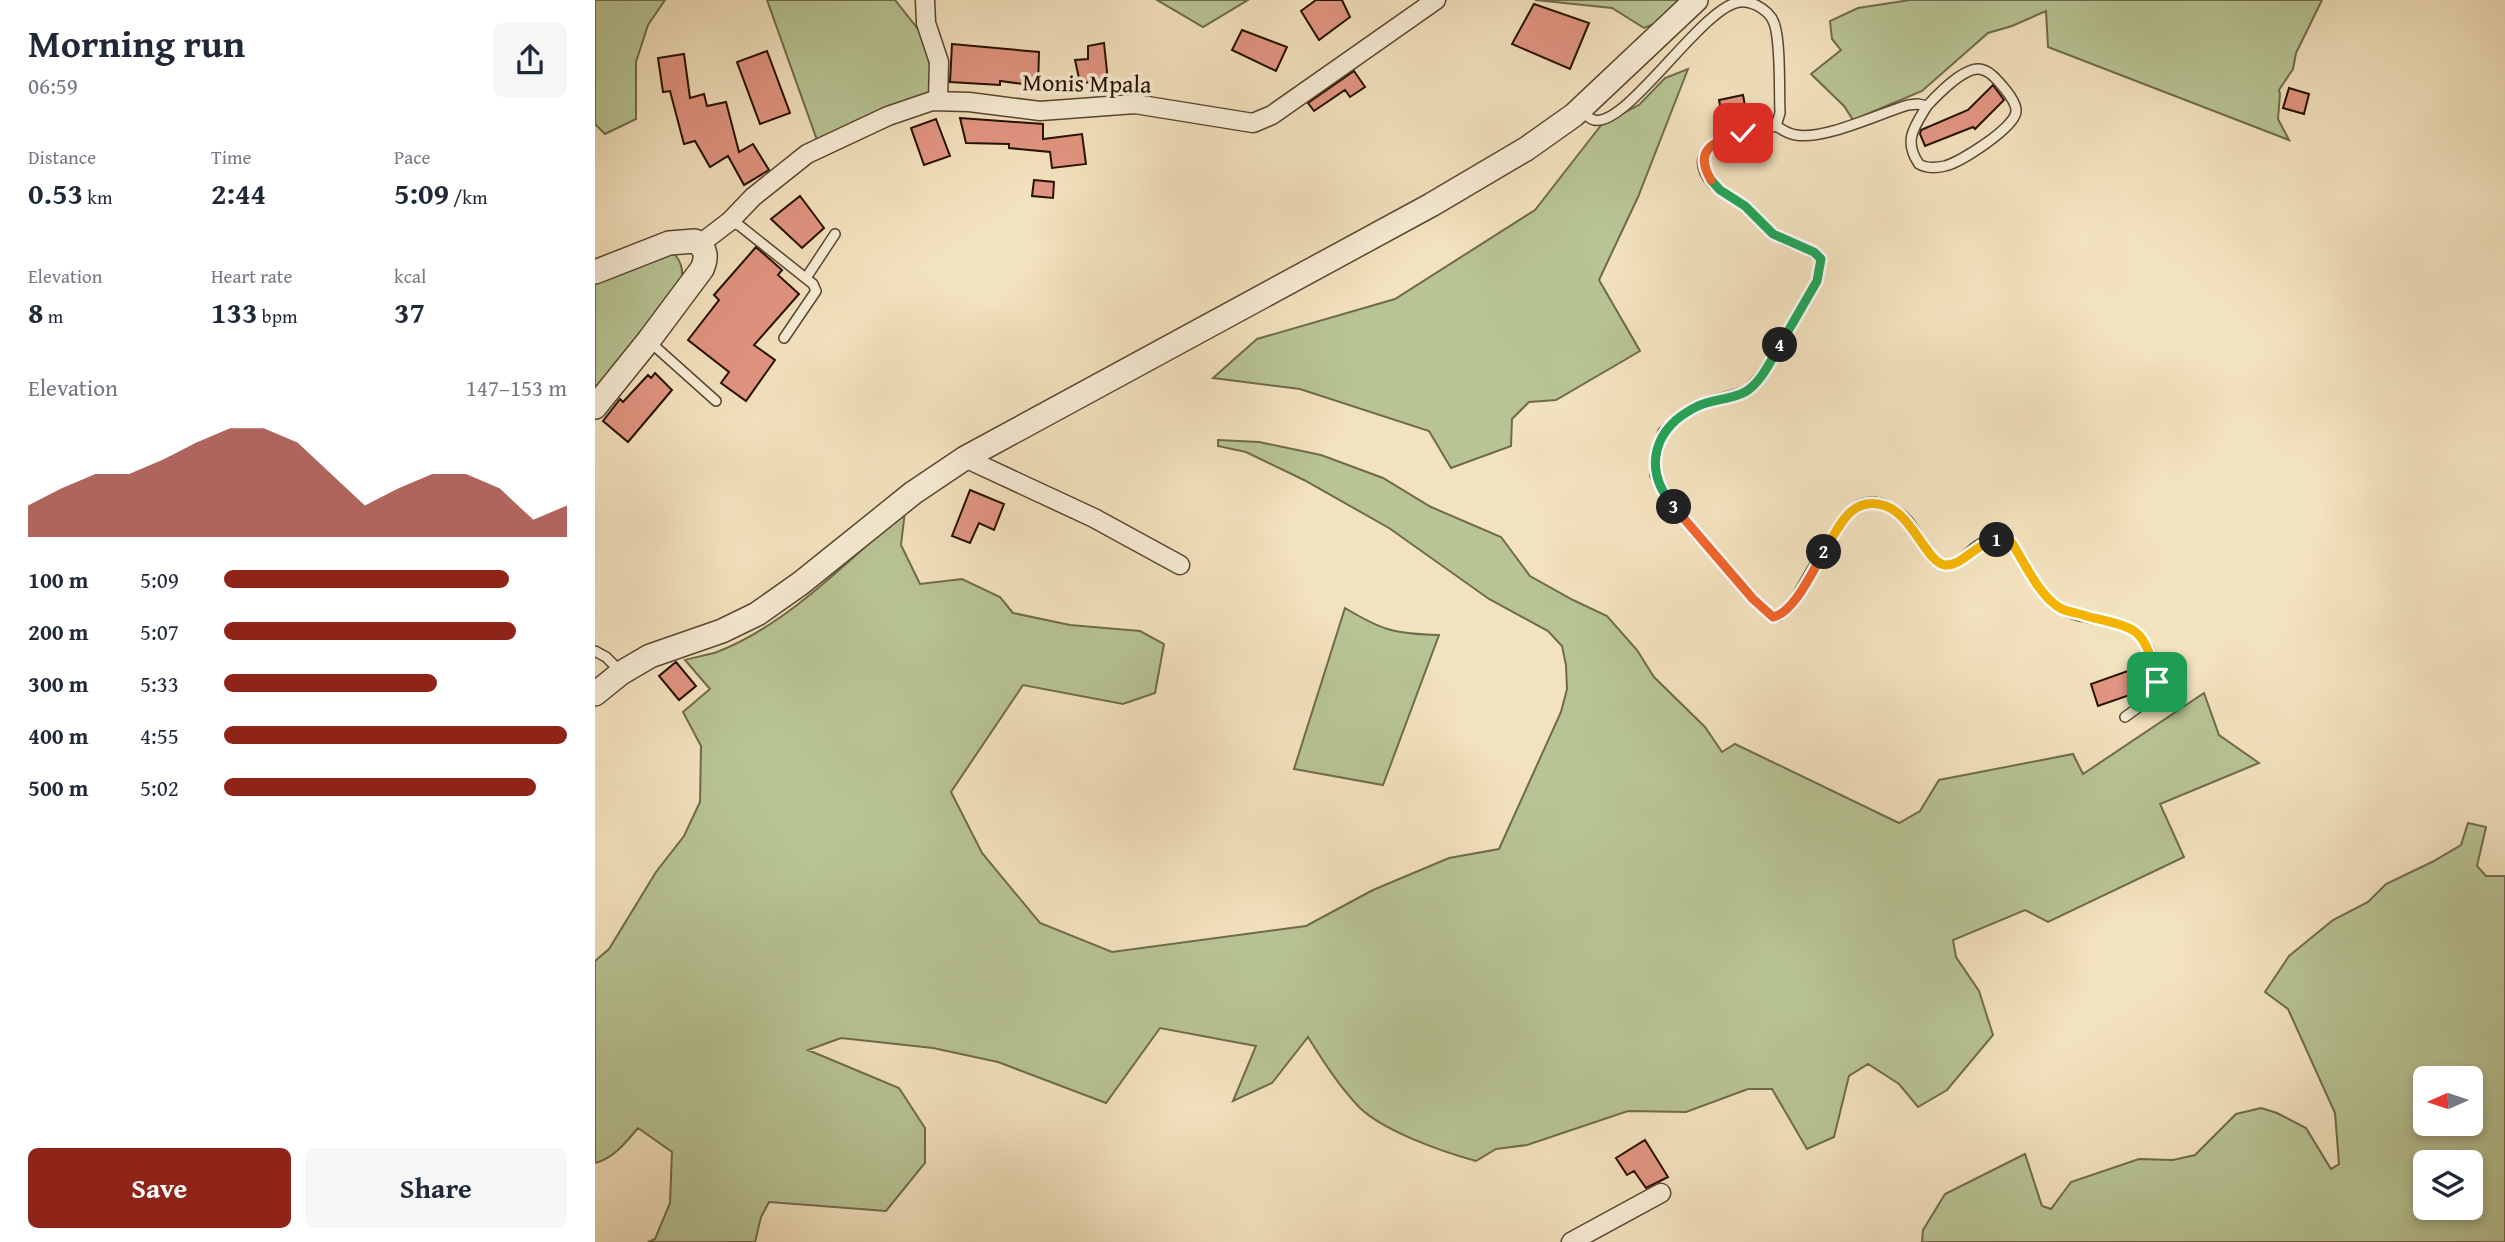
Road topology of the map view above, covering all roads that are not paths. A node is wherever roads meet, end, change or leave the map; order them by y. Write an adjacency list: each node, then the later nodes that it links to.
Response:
1 (925, 0): 4 (street)
2 (1436, 0): 4 (street, Monis Mpala)
3 (1696, 0): 6 (street)
4 (938, 100): 8 (street, Monis Mpala)
5 (1927, 106): 5 (lane); 7 (lane)
6 (1581, 109): 7 (lane); 17 (street)
7 (1776, 126): 22 (lane)
8 (730, 221): 10 (street, Monis Mpala); 12 (lane)
9 (835, 234): 12 (lane)
10 (700, 244): 11 (street); 14 (street)
11 (595, 272)
12 (806, 278): 13 (lane)
13 (783, 338)
14 (649, 340): 15 (lane); 16 (street)
15 (716, 401)
16 (595, 407)
17 (965, 458): 18 (street); 20 (street)
18 (1180, 565)
19 (595, 651): 20 (lane)
20 (621, 673): 21 (street)
21 (595, 694)
22 (2125, 717)
23 (1661, 1192): 24 (street)
24 (1571, 1242)

